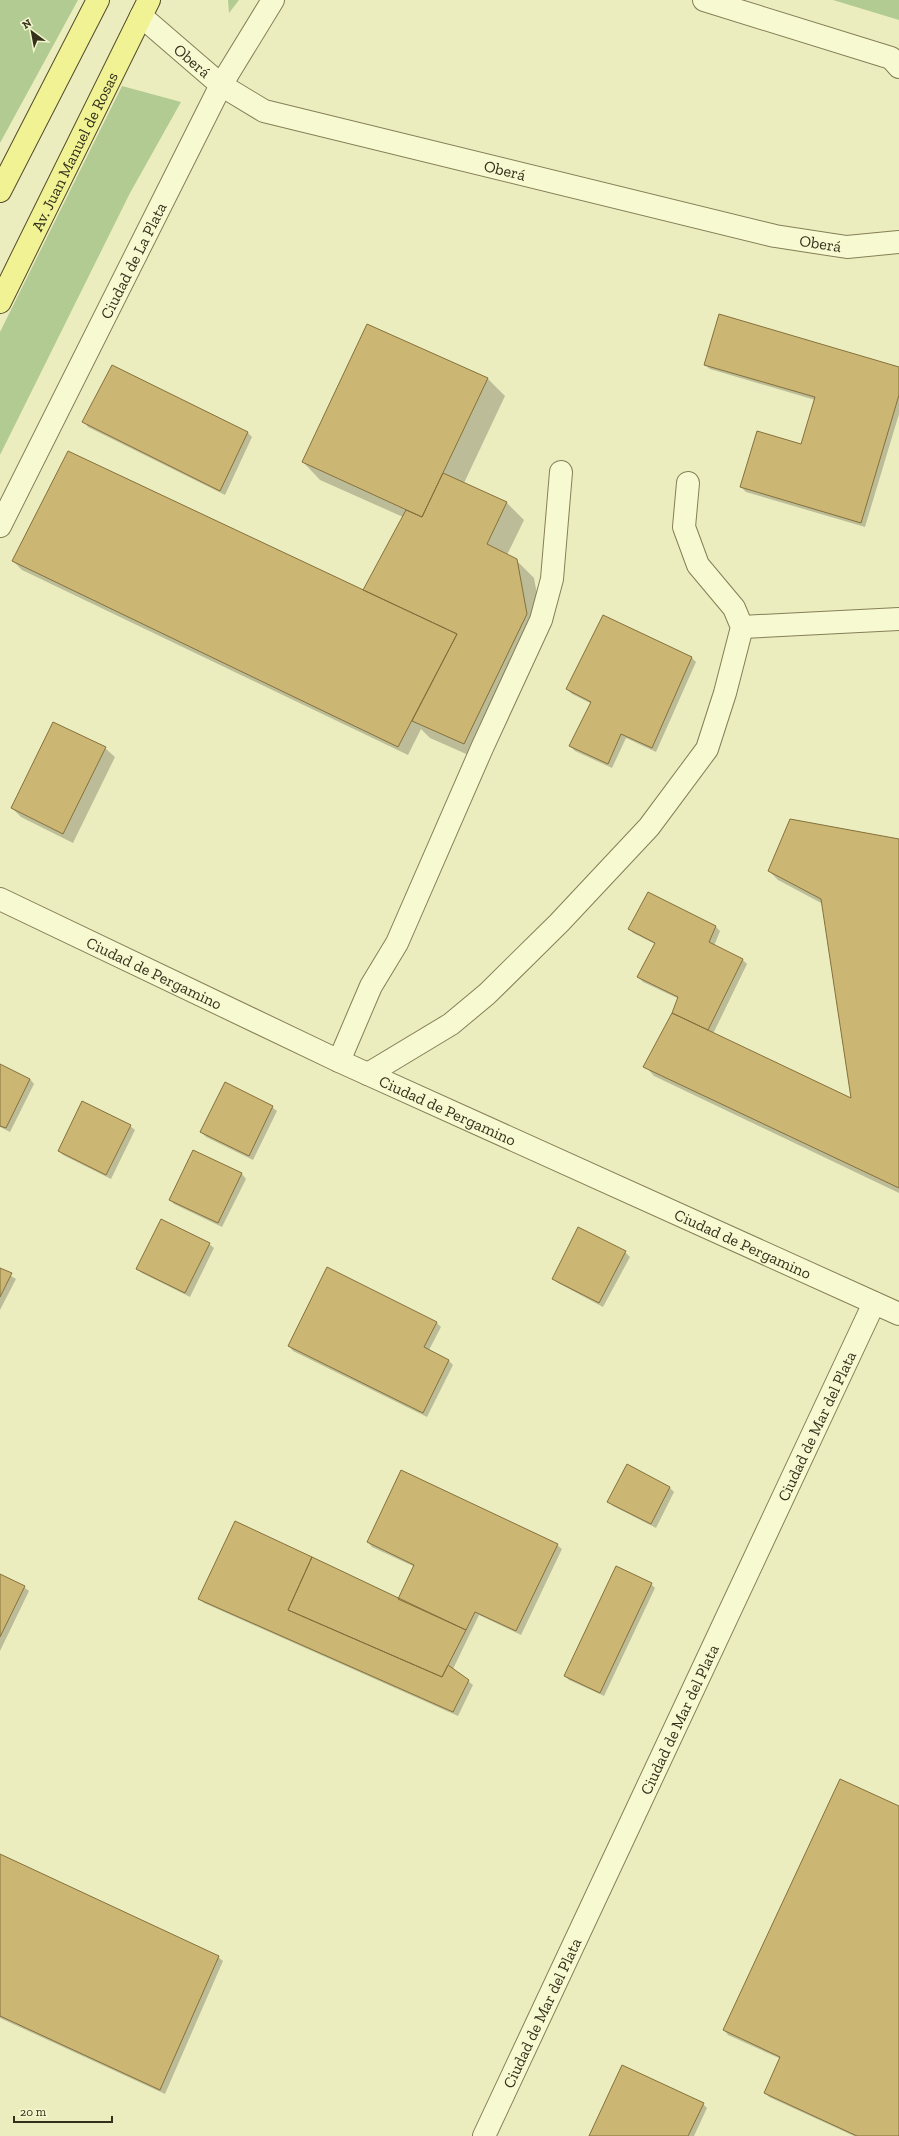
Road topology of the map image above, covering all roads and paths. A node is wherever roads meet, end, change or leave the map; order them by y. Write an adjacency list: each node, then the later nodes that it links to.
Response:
1 (98, 0): 7 (main road)
2 (273, 0): 6 (street, Ciudad de La Plata)
3 (704, 0): 5 (street)
4 (145, 8): 6 (street, Oberá); 9 (main road, Av. Juan Manuel de Rosas)
5 (899, 67)
6 (221, 85): 8 (street, Oberá); 12 (street, Ciudad de La Plata)
7 (0, 191)
8 (899, 242)
9 (0, 302)
10 (561, 472): 16 (street)
11 (688, 483): 14 (street)
12 (0, 526)
13 (899, 619): 14 (street)
14 (742, 627): 17 (street)
15 (0, 899): 16 (street, Ciudad de Pergamino)
16 (339, 1061): 17 (street, Ciudad de Pergamino)
17 (368, 1074): 18 (street, Ciudad de Pergamino)
18 (874, 1303): 19 (street, Ciudad de Pergamino); 20 (street, Ciudad de Mar del Plata)
19 (899, 1314)
20 (484, 2136)

